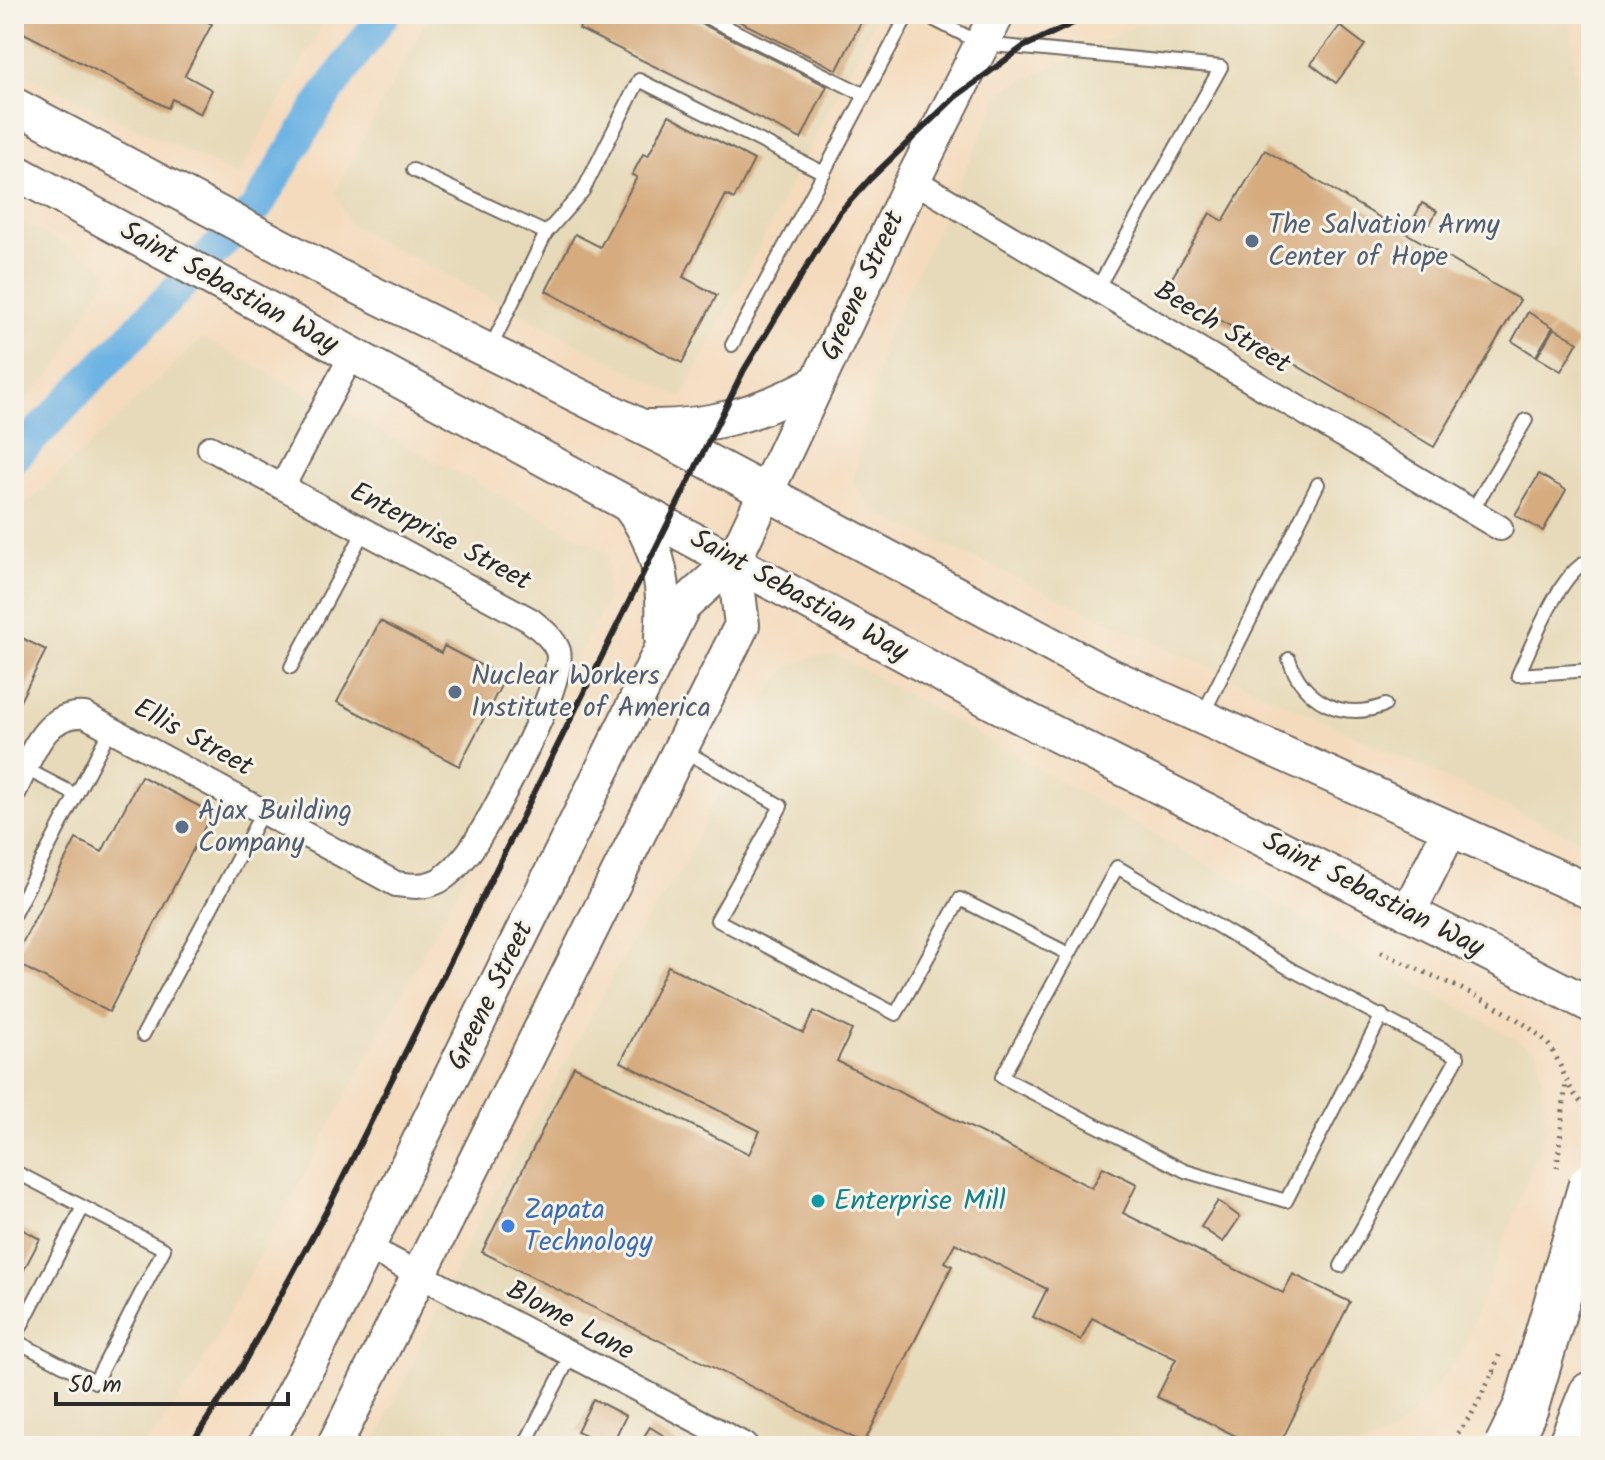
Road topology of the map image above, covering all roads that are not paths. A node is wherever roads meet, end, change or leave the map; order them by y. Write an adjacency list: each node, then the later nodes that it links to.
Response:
1 (700, 14): 6 (lane)
2 (888, 14): 4 (lane)
3 (923, 14): 5 (lane)
4 (906, 18): 6 (lane)
5 (989, 29): 11 (main road, Greene Street); 13 (lane)
6 (865, 95): 10 (lane)
7 (14, 105): 15 (main road)
8 (413, 170): 12 (lane)
9 (14, 171): 16 (main road, Saint Sebastian Way)
10 (824, 173): 12 (lane); 14 (lane)
11 (913, 180): 13 (street, Beech Street); 17 (main road, Greene Street)
12 (546, 233): 15 (lane)
13 (1097, 289): 25 (street, Beech Street)
14 (732, 345)
15 (489, 351): 19 (main road)
16 (352, 355): 22 (street); 24 (main road, Saint Sebastian Way)
17 (817, 382): 19 (main road); 23 (main road, Greene Street)
18 (1526, 420): 25 (lane)
19 (641, 427): 23 (main road)
20 (210, 448): 22 (street, Enterprise Street)
21 (1318, 484): 36 (lane)
22 (282, 487): 27 (street, Enterprise Street)
23 (765, 493): 28 (main road, Greene Street); 36 (main road)
24 (627, 503): 28 (main road, Saint Sebastian Way); 32 (main road)
25 (1472, 511): 26 (street, Beech Street)
26 (1500, 528)
27 (364, 531): 30 (street, Enterprise Street); 33 (lane)
28 (734, 560): 32 (main road, Greene Street); 38 (main road, Greene Street); 44 (main road, Saint Sebastian Way)
29 (1591, 561): 34 (lane)
30 (559, 653): 41 (street, Ellis Street)
31 (1289, 659): 35 (lane)
32 (655, 663): 53 (main road, Greene Street)
33 (291, 667)
34 (1591, 670)
35 (1385, 705)
36 (1201, 716): 42 (main road)
37 (111, 728): 39 (street, Ellis Street); 40 (lane); 41 (street, Ellis Street)
38 (678, 748): 46 (lane); 55 (main road, Greene Street)
39 (18, 783): 40 (lane)
40 (76, 795): 45 (lane)
41 (263, 811): 49 (lane)
42 (1450, 829): 43 (main road); 44 (main road)
43 (1591, 892)
44 (1408, 913): 47 (main road, Saint Sebastian Way)
45 (14, 914)
46 (1067, 953): 48 (lane); 48 (lane)
47 (1578, 999)
48 (1382, 1015): 54 (lane)
49 (143, 1035)
50 (14, 1171): 52 (lane)
51 (1591, 1185): 62 (highway, bridge)
52 (83, 1207): 52 (lane)
53 (367, 1247): 55 (street, Blome Lane); 58 (main road, Greene Street)
54 (1341, 1266)
55 (420, 1275): 56 (street, Blome Lane); 59 (main road, Greene Street)
56 (570, 1357): 60 (lane); 61 (street, Blome Lane)
57 (1591, 1394): 63 (highway)
58 (265, 1446)
59 (334, 1446)
60 (524, 1446)
61 (746, 1446)
62 (1507, 1446)
63 (1570, 1446)

